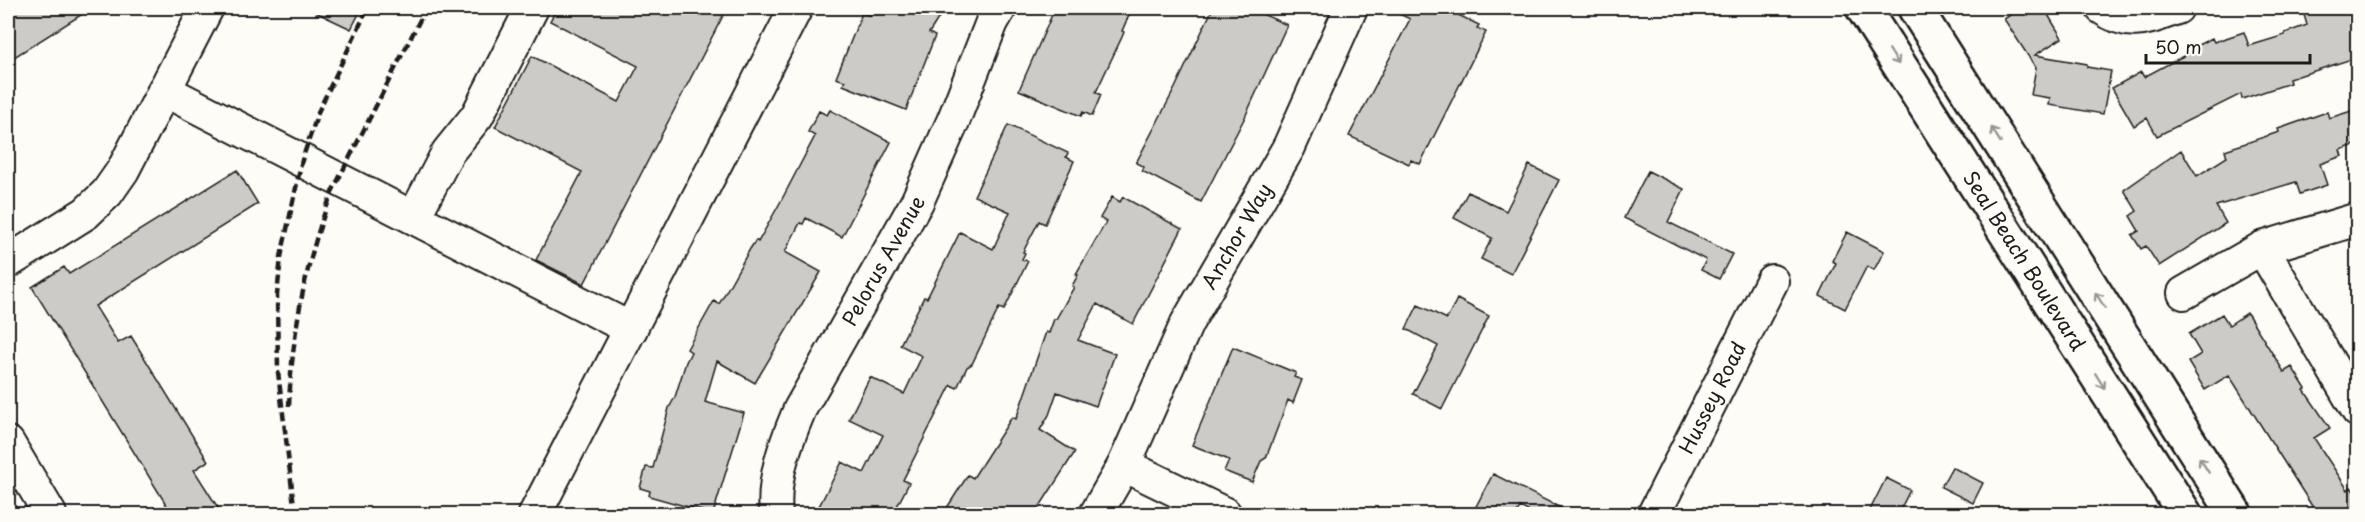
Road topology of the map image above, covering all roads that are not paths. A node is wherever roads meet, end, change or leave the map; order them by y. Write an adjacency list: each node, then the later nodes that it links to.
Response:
1 (207, 8): 10 (street)
2 (532, 8): 11 (street)
3 (1000, 8): 23 (street, Pelorus Avenue)
4 (1351, 8): 20 (street, Anchor Way)
5 (1863, 8): 27 (main road, Seal Beach Boulevard, one-way to 27)
6 (1915, 8): 28 (main road, one-way to 6)
7 (2102, 8): 8 (street)
8 (2177, 8)
9 (789, 10): 17 (street)
10 (164, 90): 11 (street); 14 (street)
11 (414, 217): 17 (street)
12 (2358, 219): 13 (street)
13 (2262, 248): 16 (street); 18 (street)
14 (8, 262)
15 (1772, 281): 26 (street, Hussey Road)
16 (2184, 293)
17 (631, 329): 22 (street)
18 (2358, 411)
19 (8, 443): 21 (street)
20 (1124, 465): 24 (street); 25 (street)
21 (50, 514)
22 (535, 514)
23 (776, 514)
24 (1096, 514)
25 (1225, 514)
26 (1655, 514)
27 (2185, 514)
28 (2235, 514)

